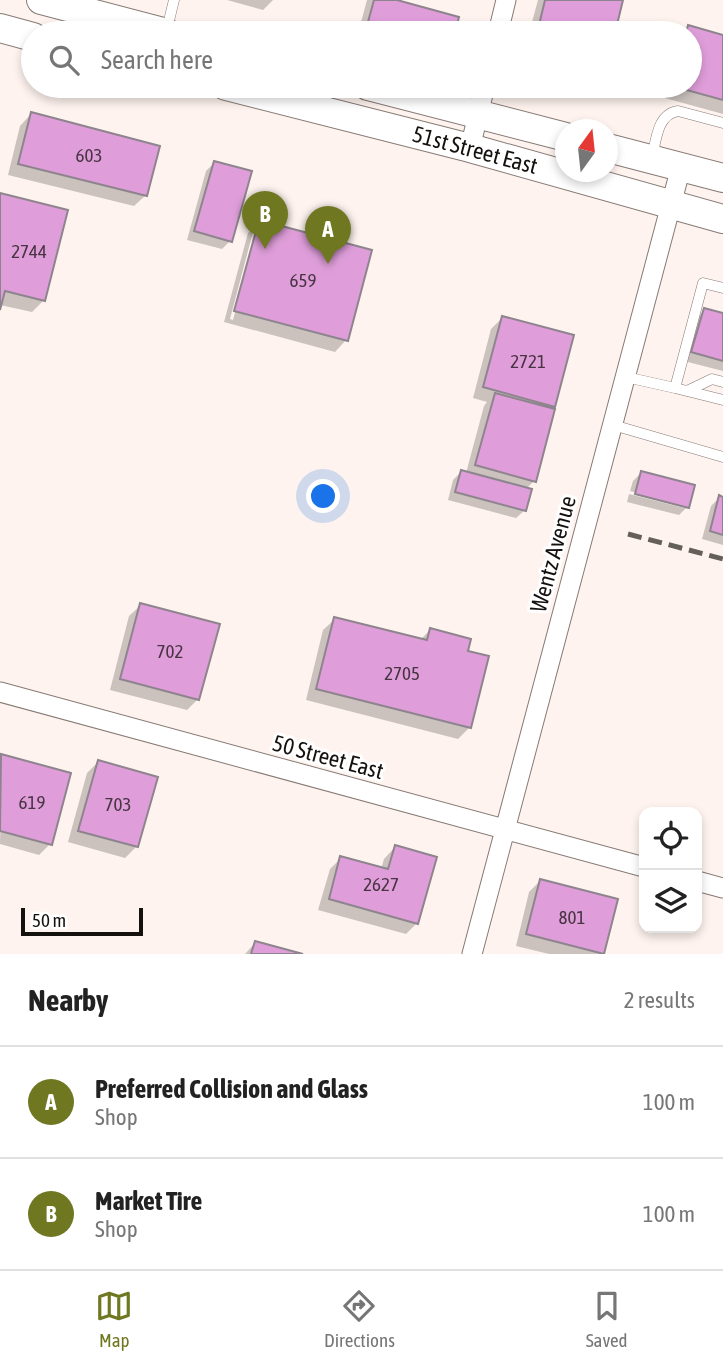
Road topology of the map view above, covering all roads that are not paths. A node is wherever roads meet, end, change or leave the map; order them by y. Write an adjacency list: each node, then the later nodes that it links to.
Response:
1 (174, 0): 5 (lane)
2 (506, 0): 6 (street)
3 (56, 2): 4 (main road)
4 (123, 21)
5 (169, 21)
6 (501, 21)
7 (0, 28): 8 (main road)
8 (21, 34)
9 (273, 98): 15 (main road, 51st Street East)
10 (414, 98): 12 (main road, 51st Street East)
11 (482, 98): 12 (street)
12 (478, 115): 14 (main road, 51st Street East); 15 (street)
13 (723, 123): 17 (lane)
14 (555, 134)
15 (470, 148): 20 (main road, 51st Street East)
16 (618, 151): 17 (main road)
17 (652, 159): 18 (main road)
18 (681, 167): 19 (main road); 20 (street, Wentz Avenue)
19 (723, 178)
20 (672, 205): 21 (main road, 51st Street East); 23 (street, Wentz Avenue)
21 (723, 219)
22 (723, 288): 25 (lane)
23 (626, 377): 25 (lane); 28 (street, Wentz Avenue)
24 (723, 382): 26 (lane)
25 (675, 388): 26 (lane)
26 (687, 391): 27 (lane)
27 (723, 401)
28 (613, 425): 29 (lane); 31 (street, Wentz Avenue)
29 (723, 457)
30 (0, 692): 31 (street, 50 Street East)
31 (505, 830): 32 (street, 50 Street East); 35 (street, Wentz Avenue)
32 (639, 866)
33 (702, 882): 34 (street)
34 (723, 888)
35 (472, 954)

